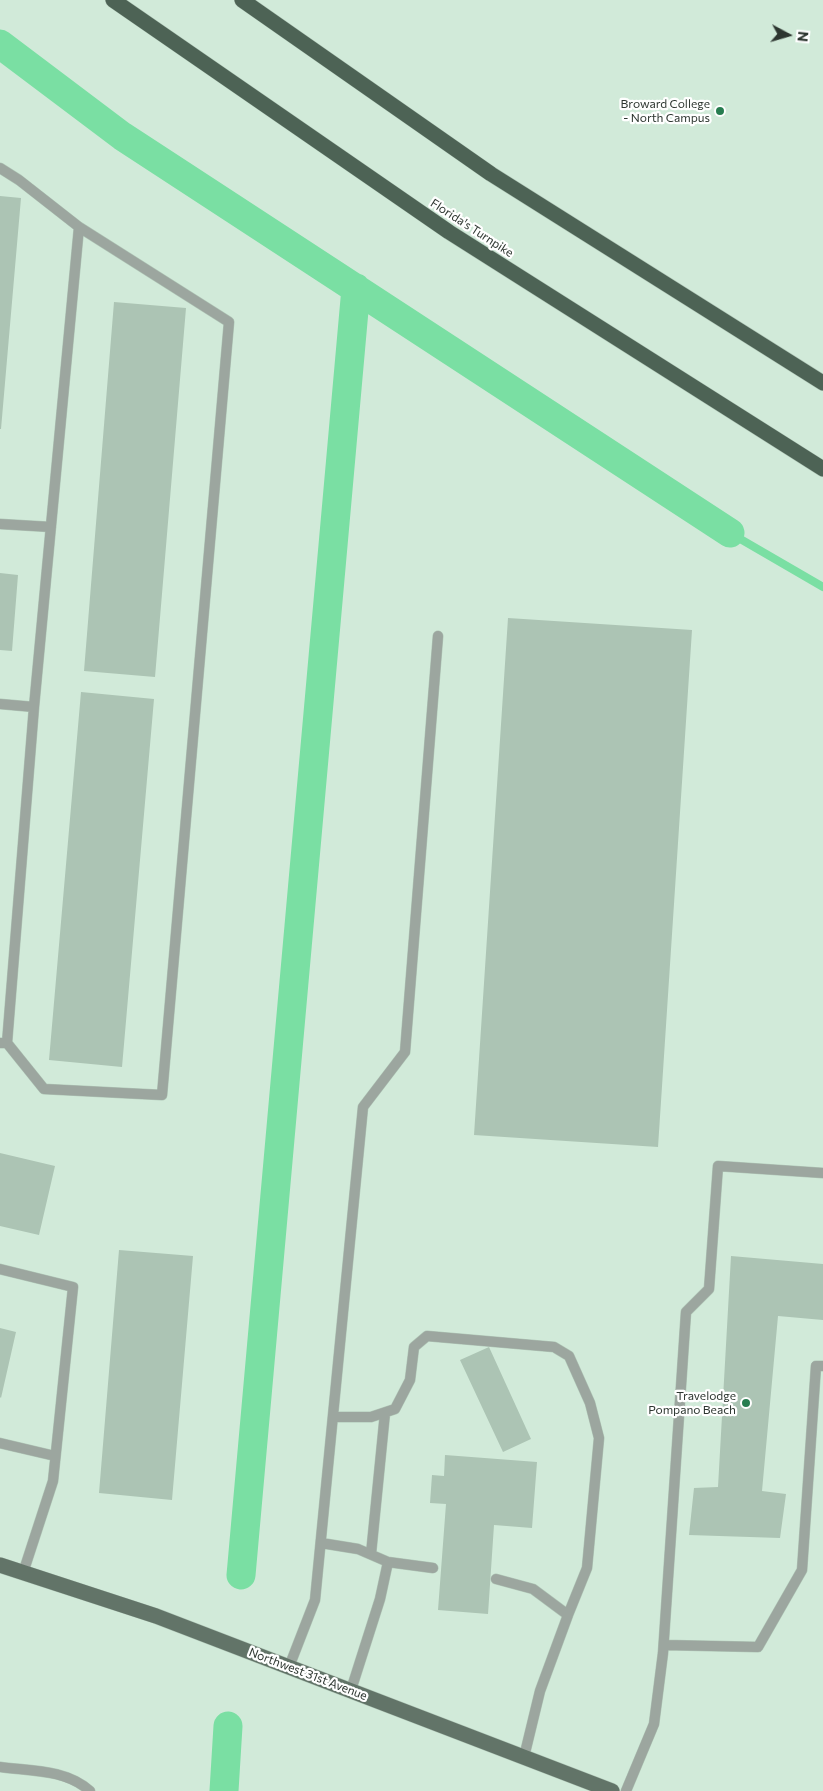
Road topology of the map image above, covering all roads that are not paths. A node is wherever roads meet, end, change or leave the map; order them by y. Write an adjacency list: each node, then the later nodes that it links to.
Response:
1 (113, 0): 6 (highway, Florida's Turnpike)
2 (242, 0): 5 (highway)
3 (0, 168): 4 (lane)
4 (79, 227): 8 (lane); 12 (lane)
5 (823, 383)
6 (823, 469)
7 (0, 524): 8 (lane)
8 (51, 528): 11 (lane)
9 (438, 636): 17 (lane)
10 (0, 704): 11 (lane)
11 (34, 707): 12 (lane)
12 (4, 1043)
13 (823, 1173): 28 (lane)
14 (0, 1270): 19 (lane)
15 (823, 1366): 28 (lane)
16 (385, 1413): 17 (lane); 21 (lane); 27 (lane)
17 (333, 1417): 20 (lane)
18 (0, 1443): 19 (lane)
19 (55, 1456): 25 (lane)
20 (321, 1544): 21 (lane); 29 (lane)
21 (371, 1554): 22 (lane)
22 (388, 1562): 24 (lane); 30 (lane)
23 (0, 1565): 25 (main road, Northwest 31st Avenue)
24 (434, 1568)
25 (23, 1573): 29 (main road, Northwest 31st Avenue)
26 (496, 1579): 27 (lane)
27 (568, 1615): 31 (lane)
28 (664, 1645): 35 (lane)
29 (289, 1667): 30 (main road, Northwest 31st Avenue)
30 (351, 1690): 31 (main road, Northwest 31st Avenue)
31 (524, 1757): 34 (main road, Northwest 31st Avenue)
32 (0, 1767): 33 (lane)
33 (90, 1791)
34 (612, 1791)
35 (626, 1791)

